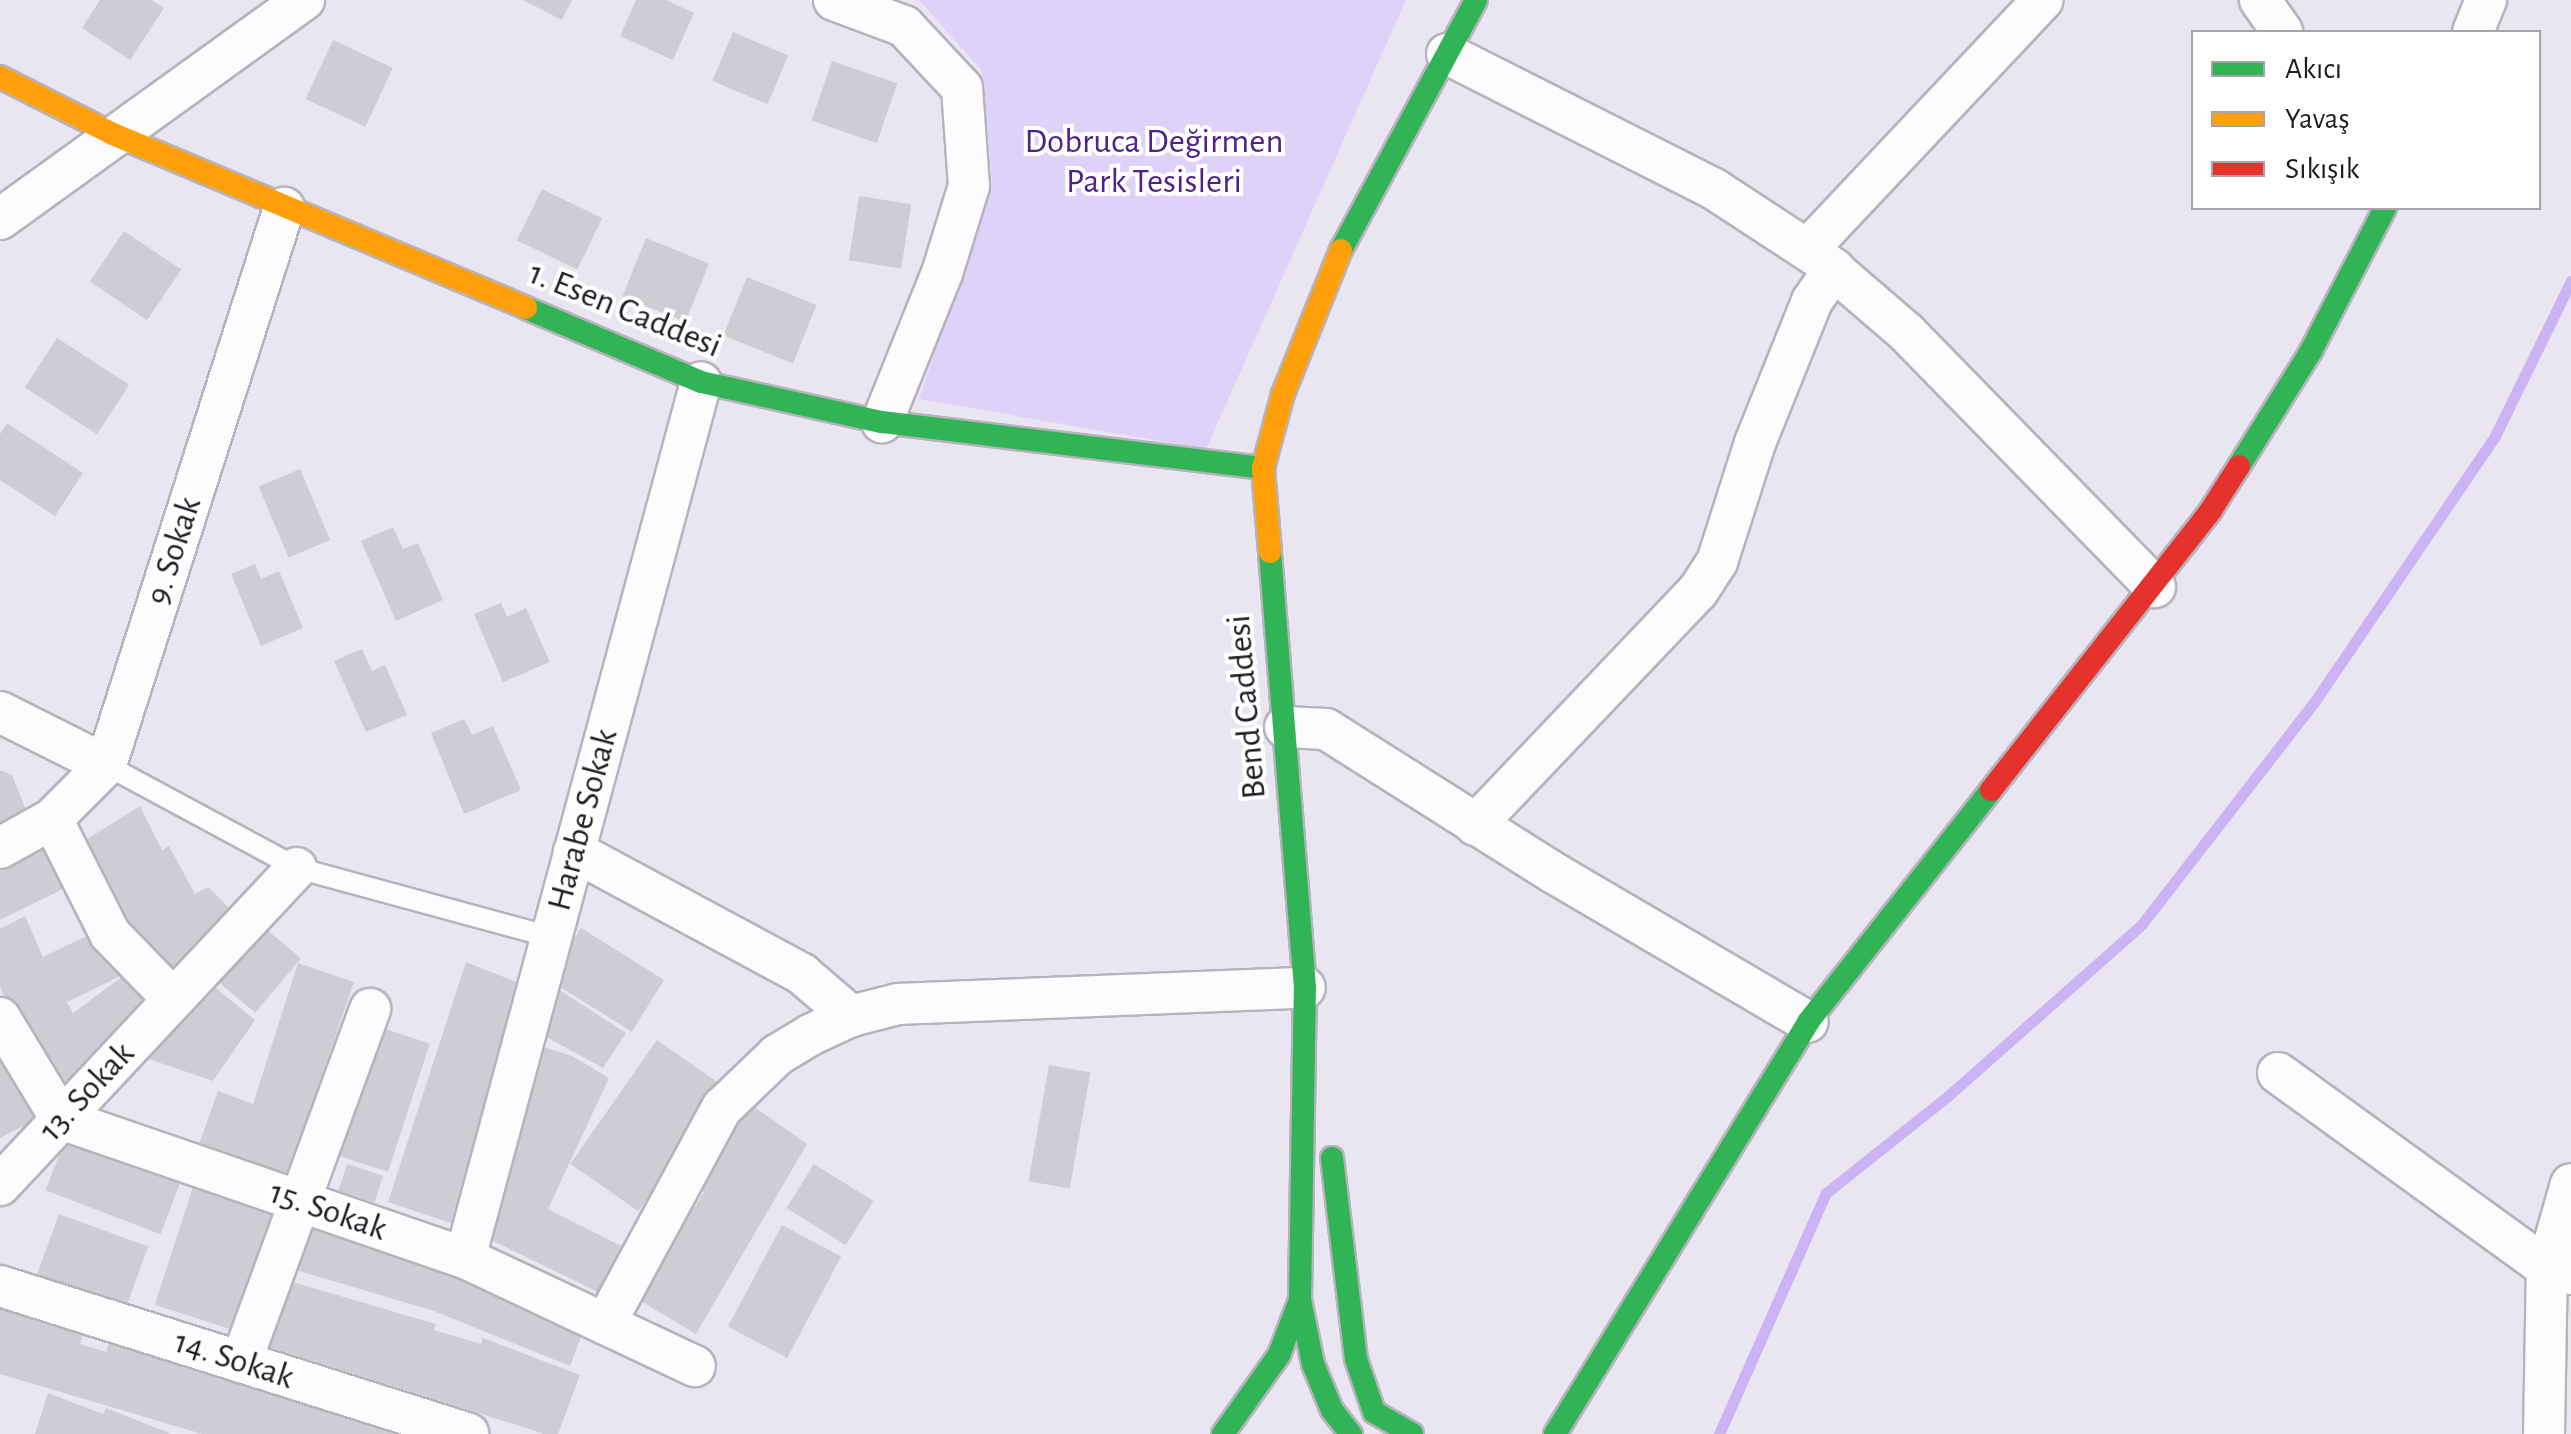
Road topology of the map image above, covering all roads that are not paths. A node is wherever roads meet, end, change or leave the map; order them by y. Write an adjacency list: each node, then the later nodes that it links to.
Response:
1 (304, 0): 11 (street)
2 (834, 0): 17 (street)
3 (1476, 0): 9 (street, Bend Caddesi)
4 (2043, 0): 15 (street)
5 (2260, 0): 7 (street)
6 (2486, 0): 8 (street)
7 (2281, 30)
8 (2474, 30)
9 (1446, 54): 15 (street); 18 (street, Bend Caddesi)
10 (0, 77): 11 (street, 1. Esen Caddesi)
11 (113, 134): 12 (street, 1. Esen Caddesi); 14 (street)
12 (284, 208): 16 (street, 1. Esen Caddesi); 22 (street, 9. Sokak)
13 (2385, 210): 19 (street)
14 (0, 219)
15 (1821, 259): 19 (street); 24 (street)
16 (702, 382): 17 (street, 1. Esen Caddesi); 26 (street, Harabe Sokak)
17 (882, 422): 18 (street, 1. Esen Caddesi)
18 (1263, 468): 21 (street, Bend Caddesi)
19 (2155, 586): 34 (street)
20 (0, 712): 22 (street)
21 (1284, 727): 24 (street); 29 (street, Bend Caddesi)
22 (106, 765): 23 (street, 9. Sokak); 27 (lane)
23 (52, 820): 25 (street, 9. Sokak); 30 (street)
24 (1476, 825): 34 (street)
25 (0, 848)
26 (574, 851): 28 (street, Harabe Sokak); 32 (street)
27 (296, 868): 28 (lane); 30 (street, 13. Sokak)
28 (552, 937): 42 (street, Harabe Sokak)
29 (1305, 988): 32 (street); 36 (street); 45 (street, Bend Caddesi)
30 (173, 999): 37 (street, 13. Sokak)
31 (370, 1009): 41 (street)
32 (851, 1016): 46 (street)
33 (0, 1018): 37 (street)
34 (1808, 1022): 56 (street)
35 (2278, 1073): 43 (street)
36 (1327, 1104)
37 (61, 1119): 40 (street, 13. Sokak); 41 (street, 15. Sokak)
38 (1330, 1141): 47 (street)
39 (2571, 1184): 43 (street)
40 (0, 1185)
41 (298, 1200): 42 (street, 15. Sokak); 48 (street)
42 (465, 1258): 46 (street, 15. Sokak)
43 (2559, 1271): 57 (street)
44 (0, 1286): 48 (street, 14. Sokak)
45 (1300, 1300): 52 (street); 54 (street, Bend Caddesi)
46 (605, 1324): 49 (street, 15. Sokak)
47 (1356, 1359): 51 (street); 52 (street)
48 (241, 1362): 53 (street, 14. Sokak)
49 (695, 1366)
50 (1305, 1412): 52 (street)
51 (1374, 1412): 52 (street); 55 (street)
52 (1341, 1422)
53 (468, 1434)
54 (1223, 1434)
55 (1412, 1434)
56 (1555, 1434)
57 (2544, 1434)

